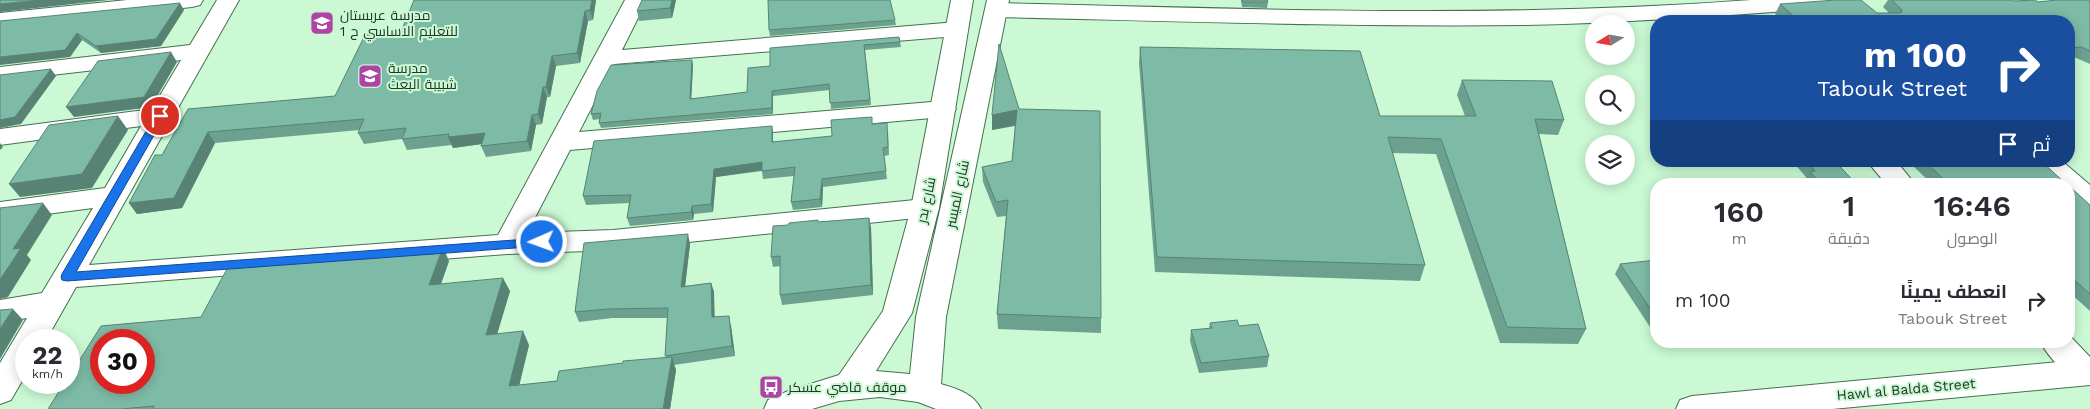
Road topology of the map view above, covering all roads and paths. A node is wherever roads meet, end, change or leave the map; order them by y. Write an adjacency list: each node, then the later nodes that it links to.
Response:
1 (192, 0): 13 (street)
2 (228, 0): 15 (street)
3 (636, 0): 16 (street)
4 (962, 0): 14 (street, شارع بدر)
5 (1589, 0): 10 (street)
6 (1857, 2): 9 (street)
7 (997, 5): 8 (street); 40 (street, شارع الميسر)
8 (1156, 7): 12 (street)
9 (1732, 10): 11 (street)
10 (1603, 15)
11 (1625, 15)
12 (1585, 16)
13 (0, 20)
14 (957, 29): 16 (street); 18 (street, شارع بدر)
15 (198, 51): 17 (street); 19 (street)
16 (605, 58): 21 (street)
17 (0, 74)
18 (943, 109): 21 (street); 29 (street, شارع بدر)
19 (160, 116): 20 (street); 27 (street)
20 (0, 137)
21 (561, 142): 31 (street)
22 (1886, 167): 24 (street)
23 (2052, 167): 25 (street)
24 (1896, 178)
25 (2065, 178)
26 (2075, 187): 28 (street)
27 (113, 196): 30 (street); 32 (street)
28 (2090, 200)
29 (926, 208): 31 (street); 39 (street, شارع بدر)
30 (0, 211)
31 (507, 244): 32 (street)
32 (67, 277): 33 (street)
33 (51, 303): 34 (street); 35 (street)
34 (0, 310)
35 (36, 329)
36 (2062, 348): 38 (street)
37 (15, 365): 41 (street)
38 (2088, 373): 44 (street, Hawl al Balda Street)
39 (850, 385): 40 (street); 42 (street)
40 (924, 390): 43 (street)
41 (0, 391)
42 (780, 409)
43 (965, 409)
44 (1692, 409)

